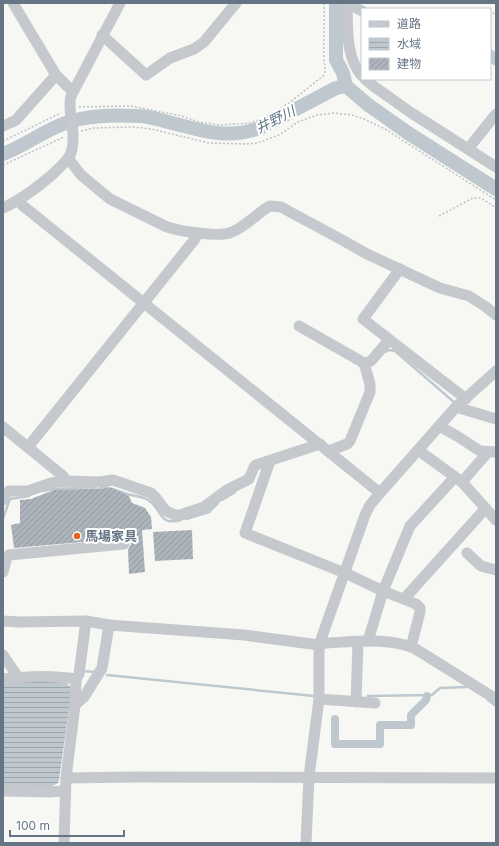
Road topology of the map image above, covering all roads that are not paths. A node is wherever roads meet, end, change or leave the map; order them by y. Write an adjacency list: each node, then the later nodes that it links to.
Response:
1 (13, 3): 8 (street)
2 (120, 3): 6 (street)
3 (236, 3): 6 (street)
4 (347, 3): 5 (street); 7 (street)
5 (361, 10)
6 (102, 35): 10 (street)
7 (361, 74)
8 (56, 75): 10 (street); 12 (street)
9 (366, 80): 13 (street)
10 (73, 91): 14 (street)
11 (496, 114): 13 (street)
12 (3, 126)
13 (468, 149): 15 (street)
14 (68, 158): 16 (street); 18 (street)
15 (496, 167)
16 (19, 200): 17 (street); 20 (street)
17 (3, 208)
18 (198, 233): 19 (street); 20 (street)
19 (400, 269): 21 (street); 23 (street)
20 (143, 303): 31 (street); 32 (street)
21 (496, 315)
22 (299, 326): 24 (street)
23 (389, 340): 24 (street); 26 (street)
24 (364, 363): 34 (street)
25 (496, 371): 26 (street)
26 (466, 399): 27 (street)
27 (456, 407): 28 (street); 29 (street)
28 (496, 419)
29 (439, 426): 33 (street); 35 (street)
30 (3, 427): 32 (street)
31 (320, 444): 34 (street); 36 (street)
32 (28, 447): 38 (street)
33 (418, 450): 37 (street); 39 (street)
34 (329, 451): 39 (street)
35 (492, 452): 37 (street)
36 (270, 461): 38 (street); 47 (street)
37 (459, 480): 41 (street); 48 (street)
38 (65, 481): 40 (street)
39 (380, 493): 47 (street)
40 (3, 500)
41 (485, 509): 42 (street); 49 (street)
42 (496, 520)
43 (124, 544): 46 (street)
44 (467, 553): 45 (street)
45 (496, 570)
46 (3, 572)
47 (345, 572): 48 (street); 54 (street)
48 (383, 591): 49 (street); 53 (street)
49 (404, 599): 55 (street)
50 (3, 621): 51 (street)
51 (86, 621): 52 (street); 59 (street)
52 (108, 625): 54 (street); 64 (street)
53 (363, 642): 54 (street); 55 (street); 62 (street)
54 (319, 645): 61 (street)
55 (411, 647): 60 (street)
56 (3, 655): 57 (street)
57 (18, 677): 58 (street); 59 (street)
58 (3, 679)
59 (76, 679): 64 (street)
60 (496, 699)
61 (319, 700): 62 (street); 66 (street)
62 (356, 702): 63 (street)
63 (375, 703)
64 (75, 705): 65 (street)
65 (66, 778): 66 (street); 69 (street)
66 (310, 778): 67 (street); 71 (street)
67 (496, 778)
68 (3, 791): 69 (street)
69 (65, 791): 70 (street)
70 (64, 843)
71 (306, 843)

